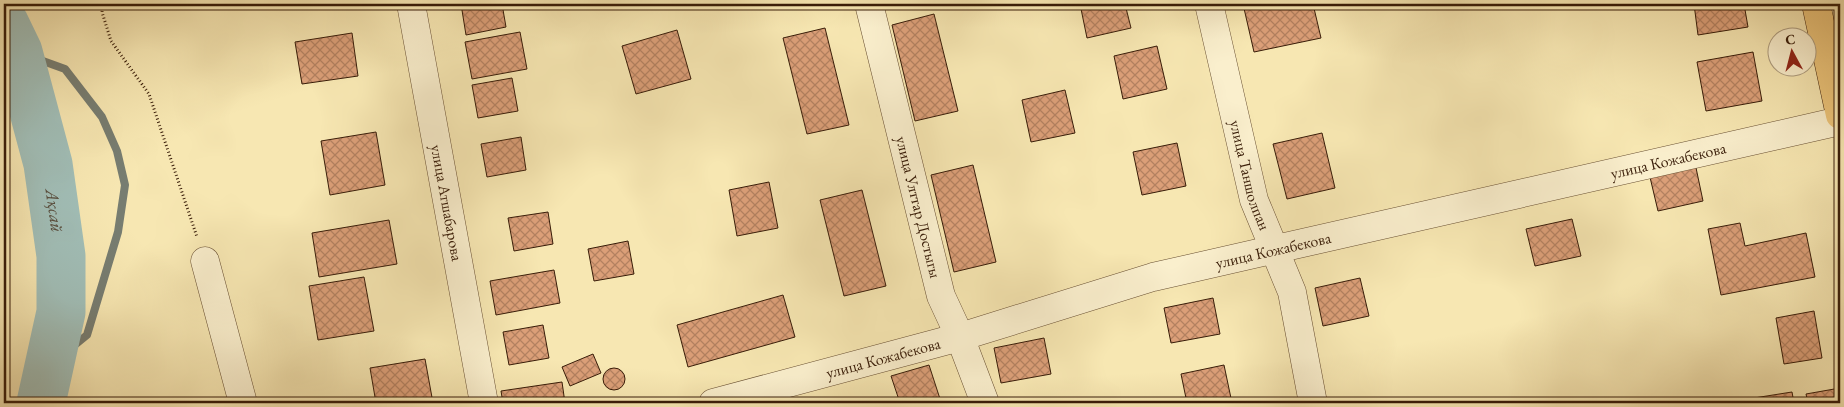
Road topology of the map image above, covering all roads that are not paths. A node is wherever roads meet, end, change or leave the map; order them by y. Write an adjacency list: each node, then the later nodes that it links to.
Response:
1 (411, 4): 11 (street, улица Атшабарова)
2 (869, 4): 9 (street, улица Улттар Достыгы)
3 (1209, 4): 7 (street, улица Таншолпан)
4 (1816, 4): 5 (main road)
5 (1840, 115)
6 (1840, 121): 7 (street, улица Кожабекова)
7 (1275, 250): 9 (street, улица Кожабекова); 14 (street, улица Таншолпан)
8 (205, 262): 10 (street)
9 (960, 336): 12 (street, улица Кожабекова); 13 (street, улица Улттар Достыгы)
10 (243, 403)
11 (484, 403)
12 (713, 403)
13 (985, 403)
14 (1313, 403)

